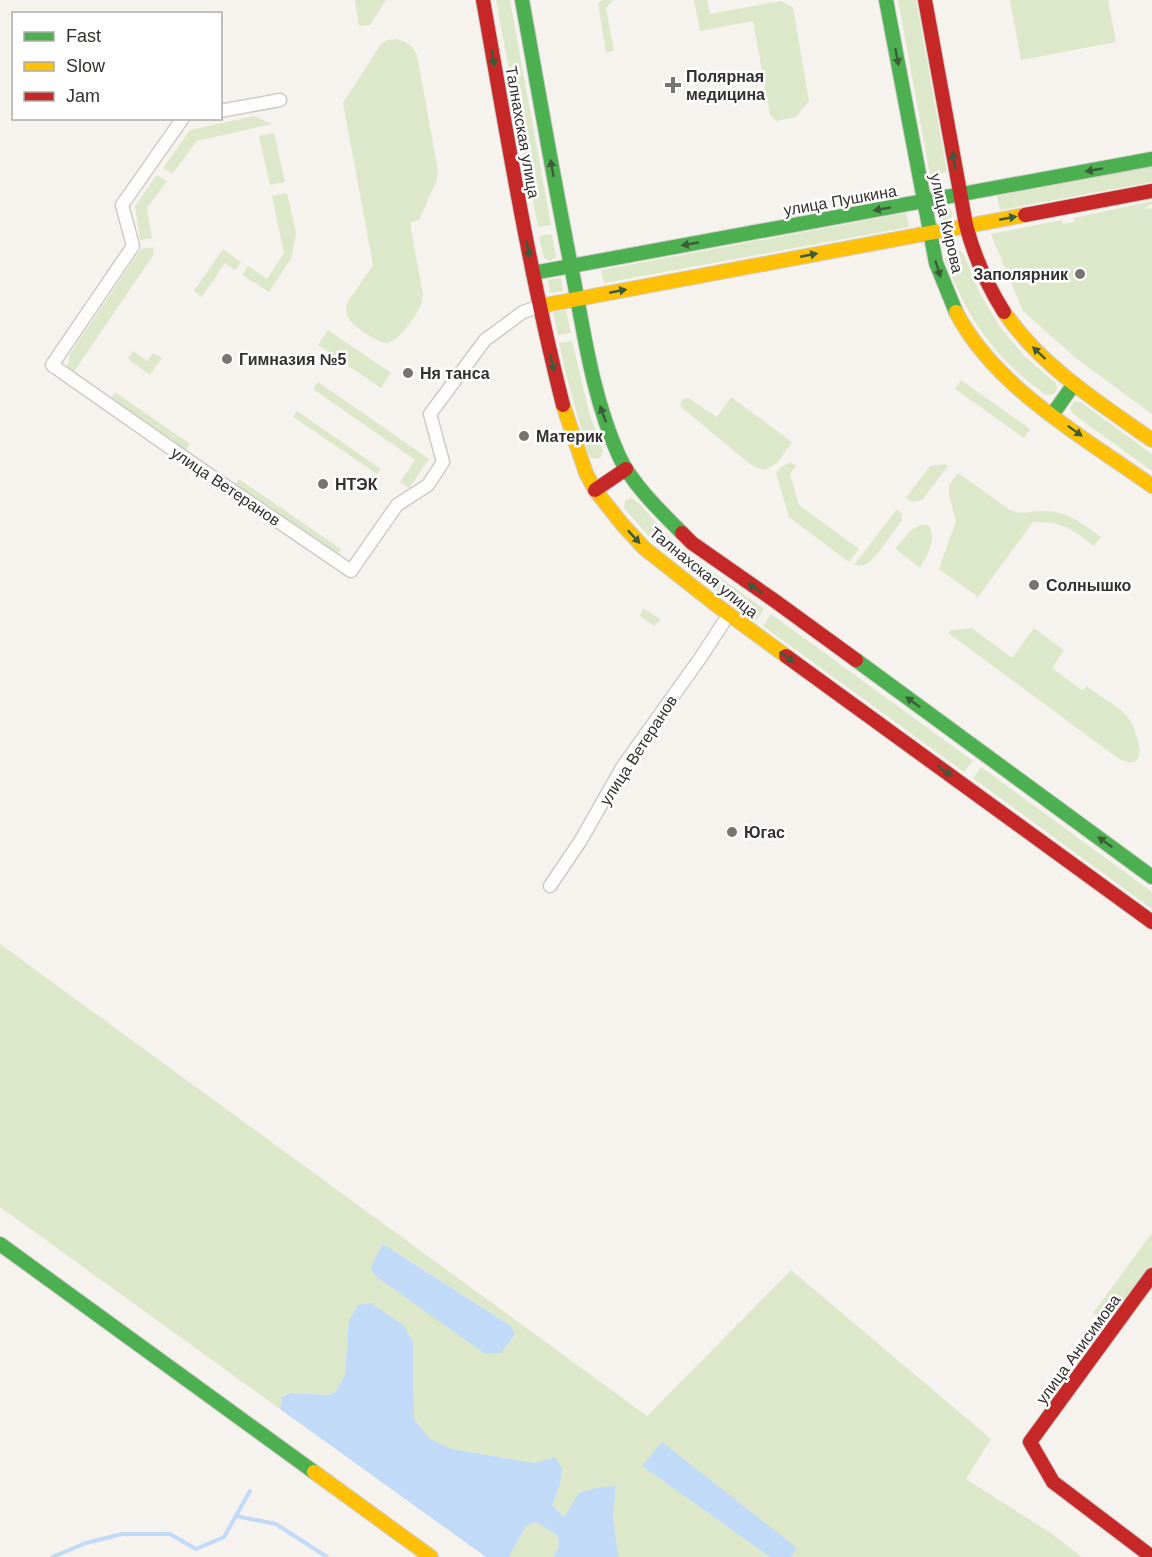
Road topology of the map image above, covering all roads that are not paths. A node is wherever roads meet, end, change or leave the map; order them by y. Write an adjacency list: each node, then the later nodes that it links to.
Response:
1 (483, 0): 15 (street, Талнахская улица, one-way to 15)
2 (522, 0): 14 (street, Талнахская улица, one-way to 2)
3 (886, 0): 11 (street, улица Кирова, one-way to 11)
4 (925, 0): 10 (street, улица Кирова, one-way to 4)
5 (280, 100): 6 (street)
6 (222, 111)
7 (182, 120): 17 (street, улица Ветеранов)
8 (1152, 159): 10 (street, улица Пушкина, one-way to 10)
9 (1152, 191): 12 (street, one-way to 9)
10 (960, 194): 11 (street, улица Пушкина); 12 (street, улица Кирова)
11 (924, 201): 13 (street, улица Кирова); 14 (street, улица Пушкина, one-way to 14)
12 (966, 226): 13 (street); 18 (street, улица Кирова, one-way to 12)
13 (930, 233): 16 (street, one-way to 13); 19 (street, улица Кирова, one-way to 19)
14 (571, 266): 15 (street, улица Пушкина); 16 (street, Талнахская улица)
15 (533, 273): 17 (street, Талнахская улица)
16 (577, 299): 17 (street); 21 (street, Талнахская улица, one-way to 16)
17 (540, 306): 23 (street, Талнахская улица, one-way to 23)
18 (1074, 384): 19 (street); 20 (street, улица Кирова)
19 (1052, 415): 22 (street, улица Кирова, one-way to 22)
20 (1152, 440)
21 (626, 469): 23 (street); 25 (street, Талнахская улица, one-way to 21)
22 (1152, 486)
23 (595, 490): 24 (street, Талнахская улица, one-way to 24)
24 (729, 615): 26 (street, улица Ветеранов); 27 (street, Талнахская улица, one-way to 27)
25 (1152, 876)
26 (550, 886)
27 (1152, 922)
28 (0, 1244): 30 (street)
29 (1152, 1275): 31 (street, улица Анисимова)
30 (431, 1557)
31 (1152, 1557)

